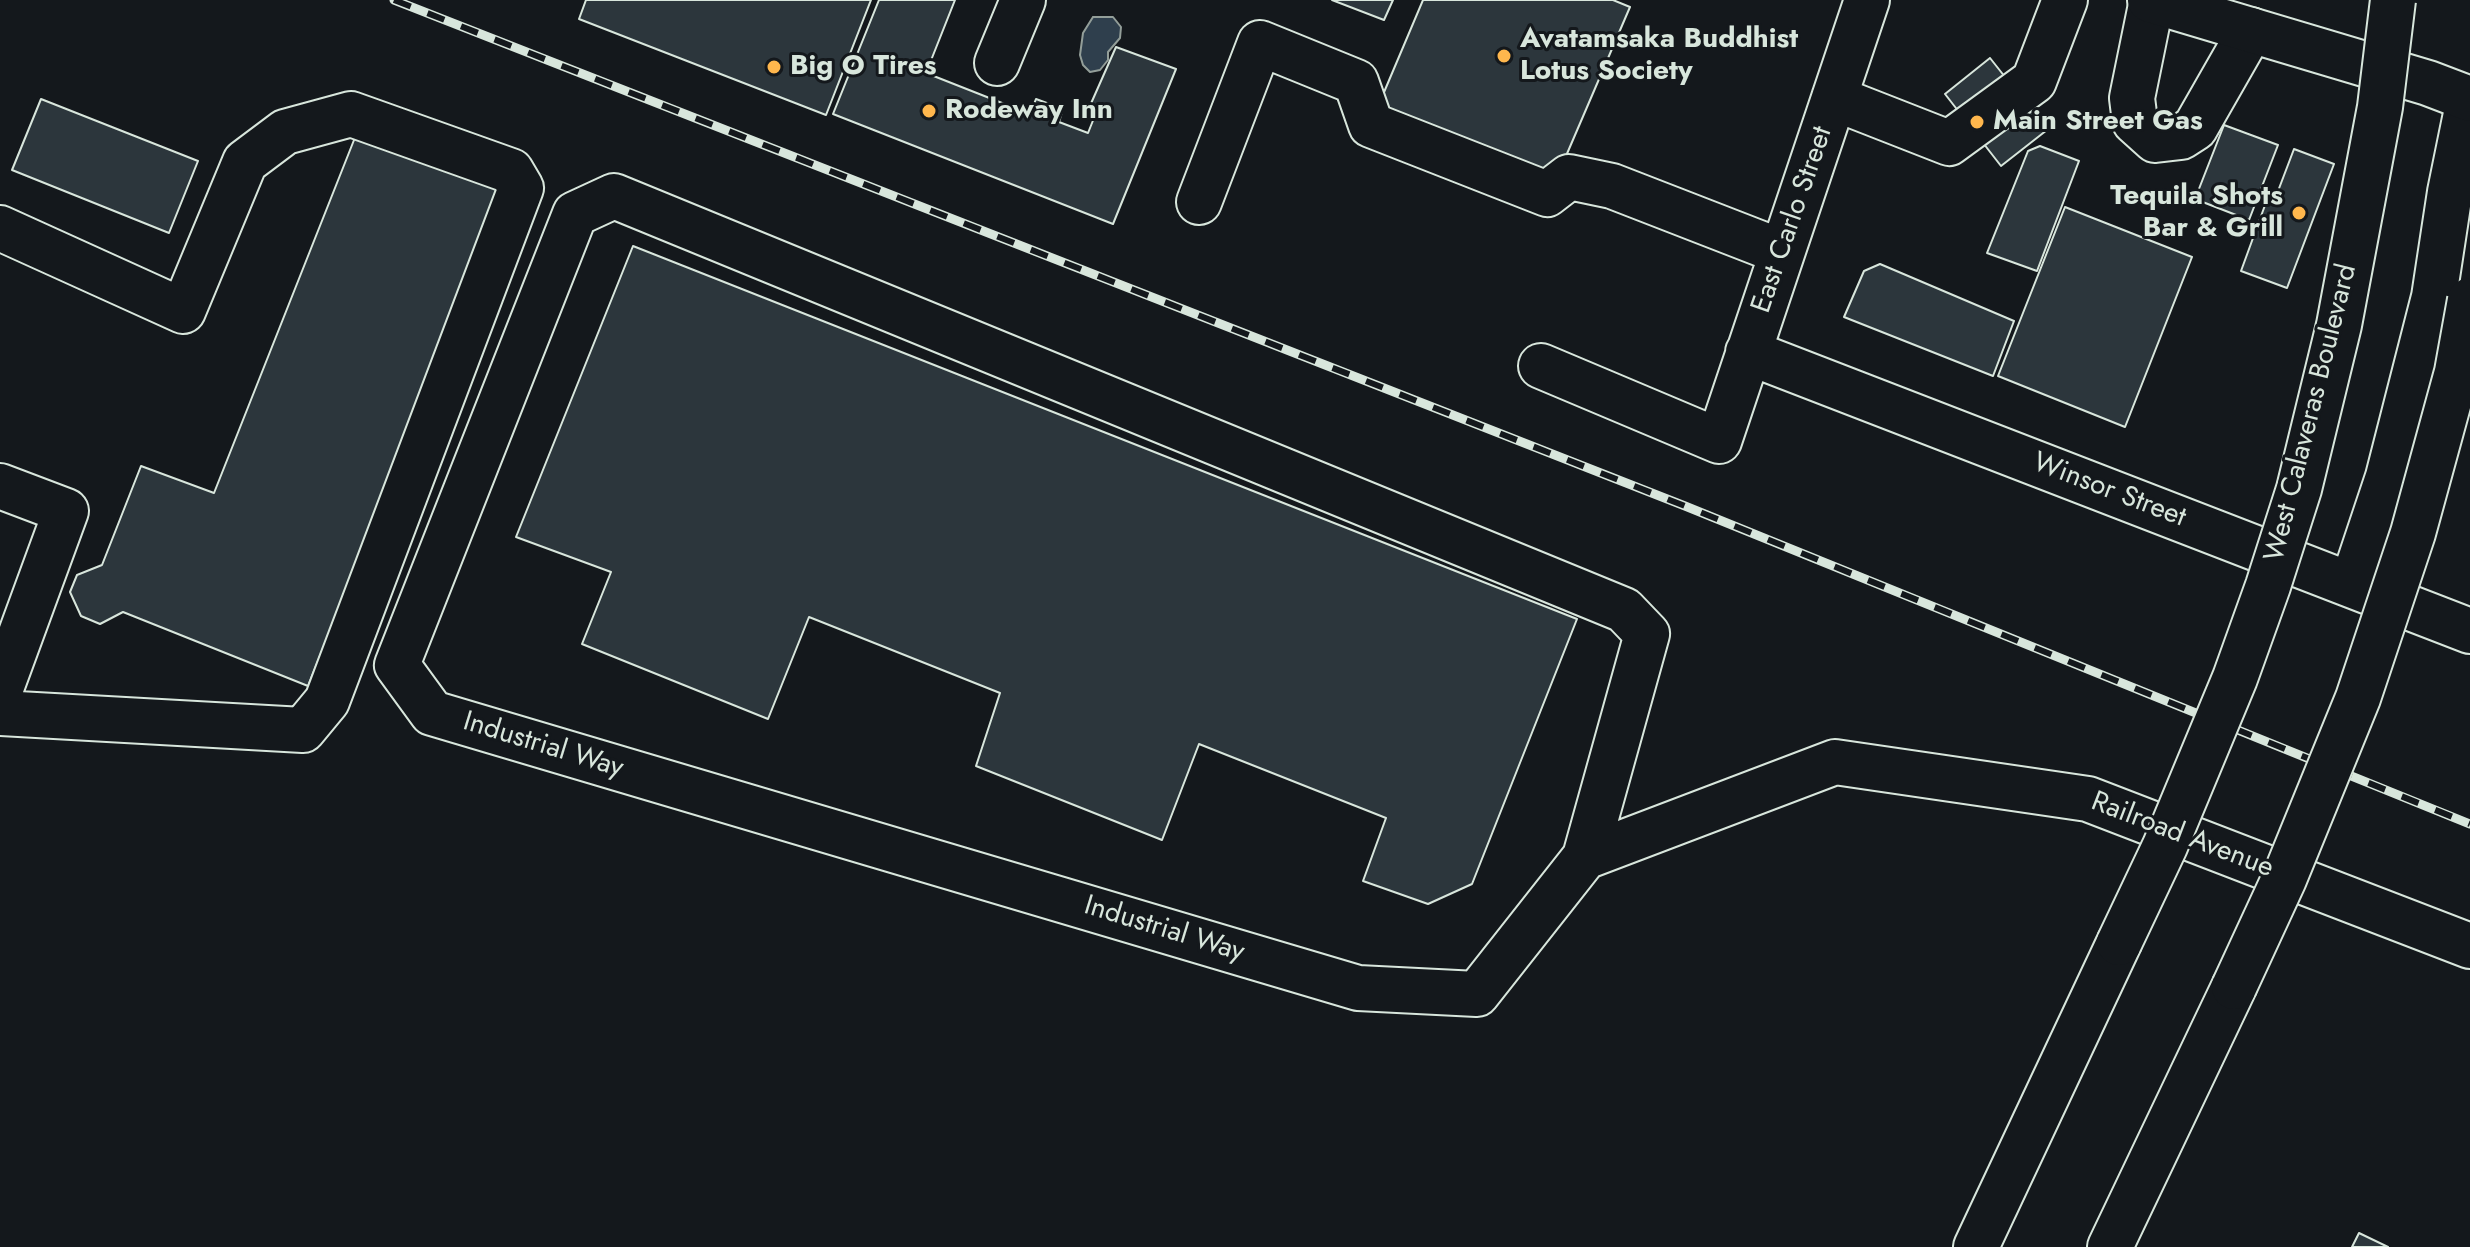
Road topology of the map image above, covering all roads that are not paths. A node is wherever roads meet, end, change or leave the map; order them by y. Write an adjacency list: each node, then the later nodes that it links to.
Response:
1 (1023, 0): 8 (main road)
2 (1867, 0): 9 (main road, East Carlo Street)
3 (2065, 0): 9 (main road)
4 (2151, 0): 6 (main road); 7 (main road)
5 (2393, 0): 24 (main road, West Calaveras Boulevard, bridge)
6 (2208, 8): 7 (main road)
7 (2251, 30): 10 (main road)
8 (997, 63)
9 (1834, 98): 13 (main road, East Carlo Street)
10 (2469, 99): 18 (main road)
11 (1199, 202): 13 (main road)
12 (0, 228): 21 (main road)
13 (1782, 252): 15 (main road, East Carlo Street)
14 (2470, 300): 25 (main road, bridge)
15 (1748, 352): 16 (main road, East Carlo Street); 18 (main road, Winsor Street)
16 (1541, 366)
17 (0, 486): 20 (main road)
18 (2352, 585): 19 (main road, Winsor Street)
19 (2470, 631)
20 (0, 691)
21 (0, 713)
22 (1585, 857): 22 (main road, Industrial Way); 23 (main road, Railroad Avenue)
23 (2470, 946)
24 (1976, 1247)
25 (2110, 1247)

